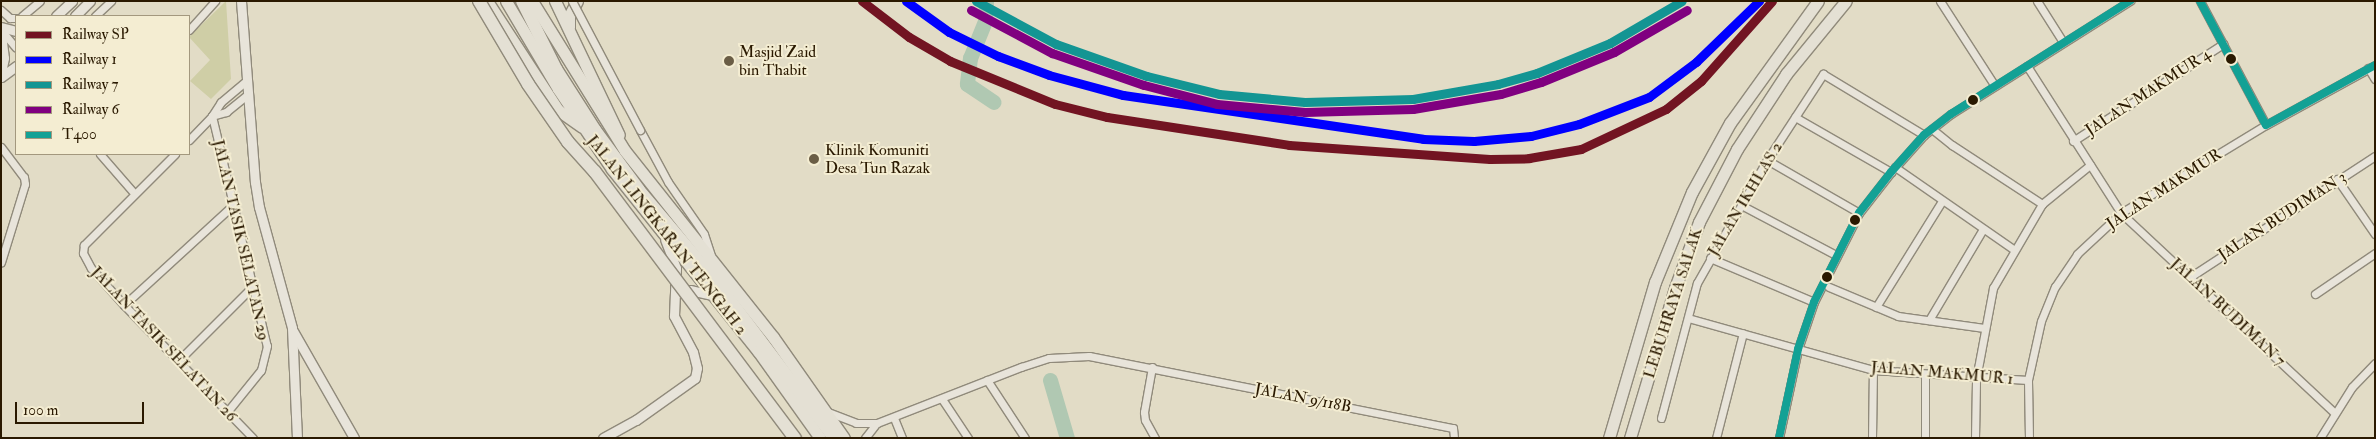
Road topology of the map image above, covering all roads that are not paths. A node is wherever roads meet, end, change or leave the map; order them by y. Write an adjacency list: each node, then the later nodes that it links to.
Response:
1 (40, 1): 21 (street)
2 (72, 1): 22 (street)
3 (90, 1): 23 (street)
4 (111, 1): 24 (street)
5 (241, 1): 39 (street)
6 (479, 1): 109 (highway, bridge)
7 (486, 1): 45 (highway)
8 (506, 1): 45 (highway, JALAN LINGKARAN TENGAH 2)
9 (522, 1): 111 (highway)
10 (532, 1): 51 (highway, JALAN LINGKARAN TENGAH 2)
11 (555, 1): 25 (highway)
12 (572, 1): 73 (street, bridge)
13 (576, 1): 25 (highway)
14 (1818, 1): 119 (highway, LEBUHRAYA SALAK)
15 (1846, 1): 120 (highway, LEBUHRAYA SALAK)
16 (1940, 1): 40 (street)
17 (2037, 1): 30 (street)
18 (2130, 1): 30 (street)
19 (2200, 1): 31 (street)
20 (215, 2): 27 (street)
21 (26, 15)
22 (57, 15)
23 (76, 15)
24 (96, 15)
25 (569, 28): 51 (highway)
26 (1, 29): 28 (street); 32 (street)
27 (190, 29)
28 (15, 31)
29 (1, 34): 36 (street)
30 (2063, 42): 34 (street)
31 (2223, 44): 44 (street); 49 (street, JALAN MAKMUR 4)
32 (15, 47)
33 (15, 66): 37 (street)
34 (2027, 66): 40 (street); 49 (street, JALAN BUDIMAN 7)
35 (2371, 67): 38 (street); 44 (street, JALAN MAKMUR)
36 (1, 72)
37 (1, 77)
38 (2375, 79)
39 (246, 81): 41 (street); 42 (street)
40 (1996, 86): 46 (street)
41 (247, 95): 42 (street); 86 (street)
42 (212, 116): 48 (street); 63 (street, JALAN TASIK SELATAN 29)
43 (1794, 117): 47 (street, JALAN IKHLAS 2); 55 (street, JALAN IKHLAS 2); 57 (street)
44 (2266, 125): 65 (street, JALAN MAKMUR)
45 (584, 127): 68 (highway, JALAN LINGKARAN TENGAH 2)
46 (1932, 129): 47 (street); 61 (street)
47 (1924, 135): 57 (street)
48 (190, 139)
49 (2073, 141): 56 (street, JALAN BUDIMAN 7)
50 (1, 147): 74 (street)
51 (625, 151): 73 (highway, JALAN LINGKARAN TENGAH 2)
52 (101, 155): 59 (street)
53 (174, 155): 59 (street)
54 (2375, 156): 58 (street, JALAN BUDIMAN 3)
55 (1767, 160): 62 (street, JALAN IKHLAS 2); 64 (street)
56 (2090, 165): 61 (street); 65 (street, JALAN BUDIMAN 7)
57 (1893, 169): 60 (street); 64 (street)
58 (2337, 180): 67 (street); 75 (street, JALAN BUDIMAN 3)
59 (134, 193): 82 (street, JALAN TASIK SELATAN 26)
60 (1942, 201): 66 (street); 83 (street)
61 (2042, 204): 69 (street)
62 (1741, 205): 71 (street); 72 (street, JALAN IKHLAS 2)
63 (232, 206): 76 (street, JALAN TASIK SELATAN 29); 82 (street)
64 (1859, 213): 71 (street)
65 (2121, 213): 75 (street, JALAN BUDIMAN 7); 97 (street, JALAN MAKMUR)
66 (1983, 229): 69 (street); 85 (street)
67 (2375, 234)
68 (663, 235): 78 (street); 80 (highway, JALAN LINGKARAN TENGAH 2)
69 (2013, 249): 87 (street)
70 (2375, 253): 79 (street)
71 (1836, 255): 81 (street)
72 (1710, 258): 81 (street); 84 (street, JALAN IKHLAS 2)
73 (712, 259): 100 (highway, JALAN LINGKARAN TENGAH 2)
74 (1, 262)
75 (2190, 277): 101 (street, JALAN BUDIMAN 7)
76 (252, 287): 90 (street); 99 (street, JALAN TASIK SELATAN 29)
77 (1829, 287): 83 (street)
78 (676, 294): 80 (street); 108 (street)
79 (2315, 294)
80 (712, 295): 110 (highway, JALAN LINGKARAN TENGAH 2)
81 (1814, 302): 89 (street)
82 (124, 305): 90 (street, JALAN TASIK SELATAN 26)
83 (1876, 307): 85 (street)
84 (1688, 318): 88 (street, JALAN MAKMUR 1); 103 (street, JALAN IKHLAS 2)
85 (1928, 320): 87 (street)
86 (292, 328): 106 (street); 107 (street)
87 (1984, 328): 95 (street)
88 (1743, 333): 89 (street, JALAN MAKMUR 1); 121 (street)
89 (1798, 348): 93 (street, JALAN MAKMUR 1); 122 (street)
90 (178, 361): 99 (street, JALAN TASIK SELATAN 26)
91 (2375, 363): 101 (street)
92 (1152, 367): 96 (street, JALAN 9/118B); 117 (street); 118 (street, JALAN 9/118B)
93 (1873, 370): 94 (street, JALAN MAKMUR 1); 123 (street)
94 (1925, 374): 95 (street, JALAN MAKMUR 1); 124 (street)
95 (1976, 379): 97 (street, JALAN MAKMUR 1); 125 (street)
96 (987, 380): 98 (street, JALAN 9/118B); 116 (street)
97 (2028, 380): 126 (street, JALAN MAKMUR)
98 (942, 400): 102 (street, JALAN 9/118B); 115 (street)
99 (227, 412): 105 (street, JALAN TASIK SELATAN 26)
100 (828, 412): 104 (street, JALAN 9/118B); 112 (highway, JALAN LINGKARAN TENGAH 2)
101 (2334, 412): 127 (street)
102 (894, 418): 104 (street, JALAN 9/118B); 114 (street)
103 (1661, 418)
104 (877, 423): 113 (street)
105 (253, 438)
106 (297, 438)
107 (354, 438)
108 (603, 438)
109 (795, 438)
110 (820, 438)
111 (834, 438)
112 (844, 438)
113 (865, 438)
114 (902, 438)
115 (968, 438)
116 (1025, 438)
117 (1155, 438)
118 (1454, 438)
119 (1609, 438)
120 (1630, 438)
121 (1716, 438)
122 (1779, 438)
123 (1872, 438)
124 (1925, 438)
125 (1976, 438)
126 (2030, 438)
127 (2320, 438)

